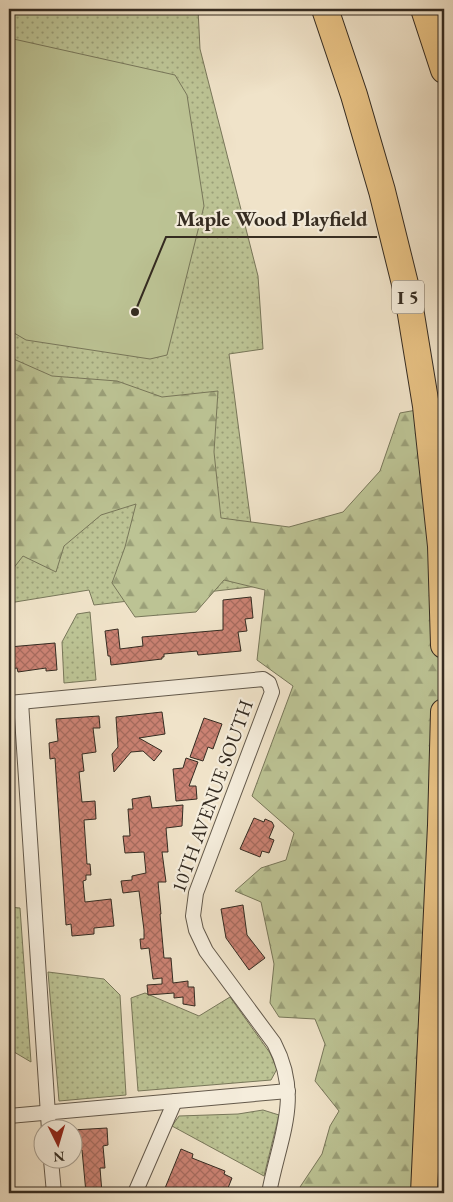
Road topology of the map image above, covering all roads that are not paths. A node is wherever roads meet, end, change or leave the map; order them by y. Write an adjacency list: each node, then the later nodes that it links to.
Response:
1 (325, 9): 4 (highway, I 5)
2 (424, 9): 3 (highway)
3 (444, 70)
4 (444, 644)
5 (15, 702): 7 (street, 10TH AVENUE SOUTH); 9 (street)
6 (444, 712): 16 (highway)
7 (288, 1091): 8 (street); 15 (street, 10TH AVENUE SOUTH)
8 (175, 1101): 9 (street); 14 (street)
9 (48, 1112): 10 (street); 11 (street)
10 (9, 1116)
11 (48, 1120)
12 (52, 1170): 13 (street)
13 (54, 1193)
14 (134, 1193)
15 (269, 1193)
16 (424, 1193)

